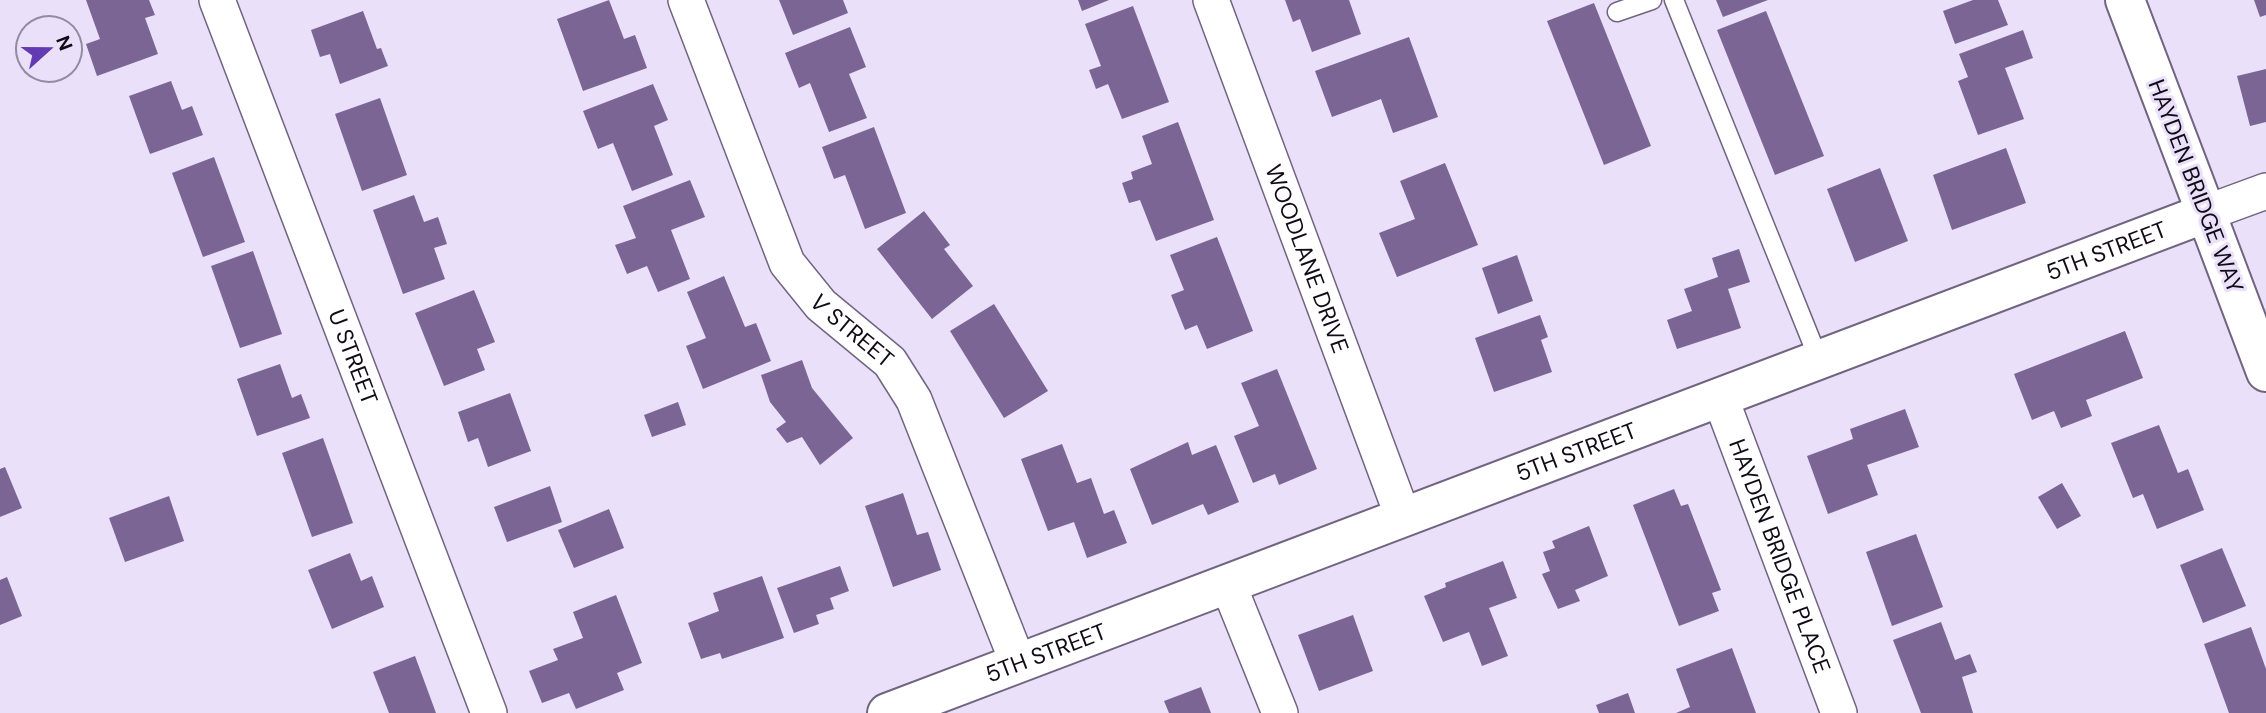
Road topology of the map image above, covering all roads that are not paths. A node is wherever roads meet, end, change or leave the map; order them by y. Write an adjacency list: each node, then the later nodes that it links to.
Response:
1 (217, 0): 16 (street, U STREET)
2 (686, 0): 15 (street, V STREET)
3 (1211, 0): 13 (street, WOODLANE DRIVE)
4 (1652, 0): 7 (lane)
5 (1674, 0): 10 (lane)
6 (2125, 0): 9 (main road, HAYDEN BRIDGE WAY)
7 (1617, 12)
8 (2266, 191): 9 (street, 5TH STREET)
9 (2206, 213): 10 (main road, 5TH STREET); 11 (main road, HAYDEN BRIDGE WAY)
10 (1819, 360): 12 (main road, 5TH STREET)
11 (2266, 372)
12 (1720, 397): 13 (main road, 5TH STREET); 19 (street, HAYDEN BRIDGE PLACE)
13 (1403, 517): 14 (main road, 5TH STREET)
14 (1228, 584): 15 (main road, 5TH STREET); 18 (street)
15 (1018, 663): 17 (main road, 5TH STREET)
16 (489, 713)
17 (887, 713)
18 (1280, 713)
19 (1839, 713)

